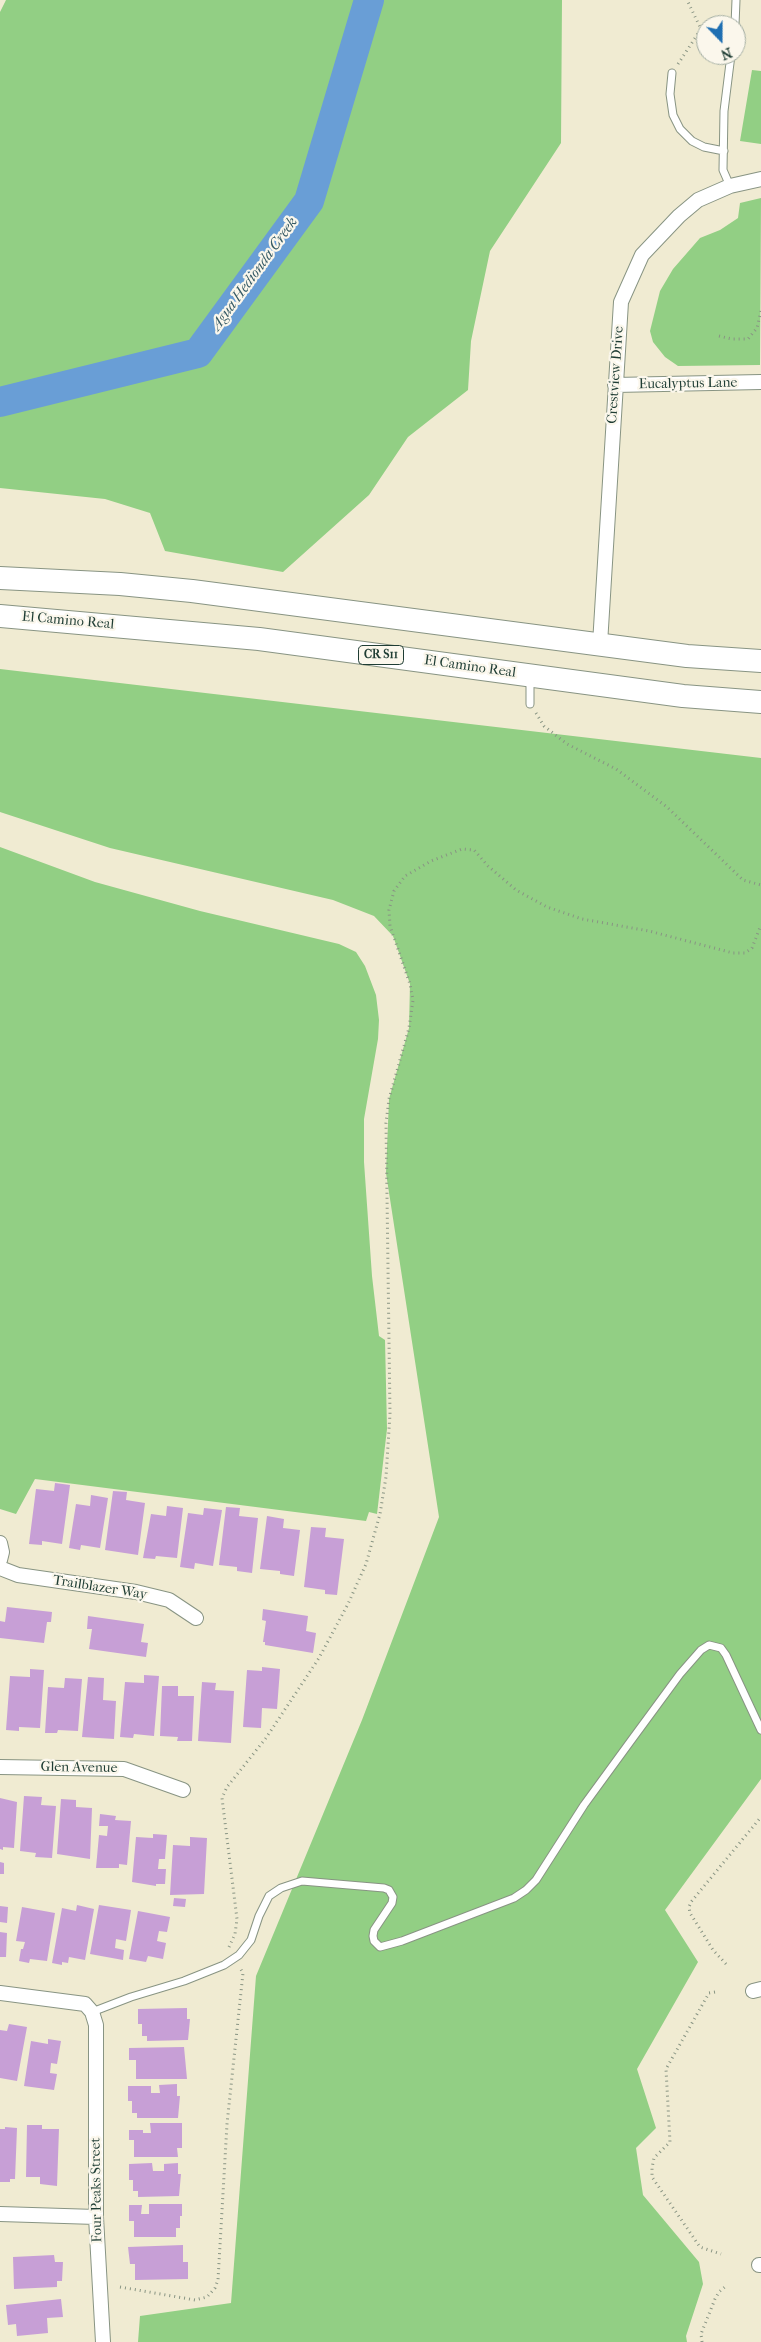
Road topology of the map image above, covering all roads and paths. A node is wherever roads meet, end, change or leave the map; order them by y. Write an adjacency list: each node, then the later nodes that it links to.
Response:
1 (687, 0): 5 (path)
2 (736, 0): 3 (lane)
3 (735, 15)
4 (730, 65): 6 (lane)
5 (672, 73): 6 (lane)
6 (724, 151): 8 (lane)
7 (761, 179): 8 (street, Crestview Drive)
8 (730, 186): 12 (street, Crestview Drive)
9 (761, 312): 10 (path)
10 (719, 336)
11 (761, 382): 12 (street, Eucalyptus Lane)
12 (615, 385): 15 (street, Crestview Drive)
13 (0, 578): 15 (main road)
14 (0, 616): 17 (main road, El Camino Real / CR S11)
15 (600, 644): 16 (main road)
16 (761, 661)
17 (530, 675): 18 (main road, El Camino Real / CR S11); 19 (lane)
18 (761, 702)
19 (530, 704): 20 (path)
20 (761, 885)
21 (761, 925): 30 (path)
22 (0, 1543): 23 (street)
23 (0, 1560)
24 (0, 1568): 25 (street, Trailblazer Way)
25 (196, 1618)
26 (761, 1730): 35 (lane)
27 (0, 1767): 28 (street, Glen Avenue)
28 (183, 1790)
29 (761, 1817): 31 (path)
30 (227, 1952)
31 (726, 1964)
32 (240, 1968): 40 (path)
33 (715, 1992): 38 (path)
34 (0, 1993): 35 (street)
35 (92, 2012): 37 (street, Four Peaks Street)
36 (0, 2214): 37 (street)
37 (96, 2217): 41 (street, Four Peaks Street)
38 (721, 2254)
39 (726, 2286): 42 (path)
40 (120, 2287)
41 (103, 2342)
42 (702, 2342)

